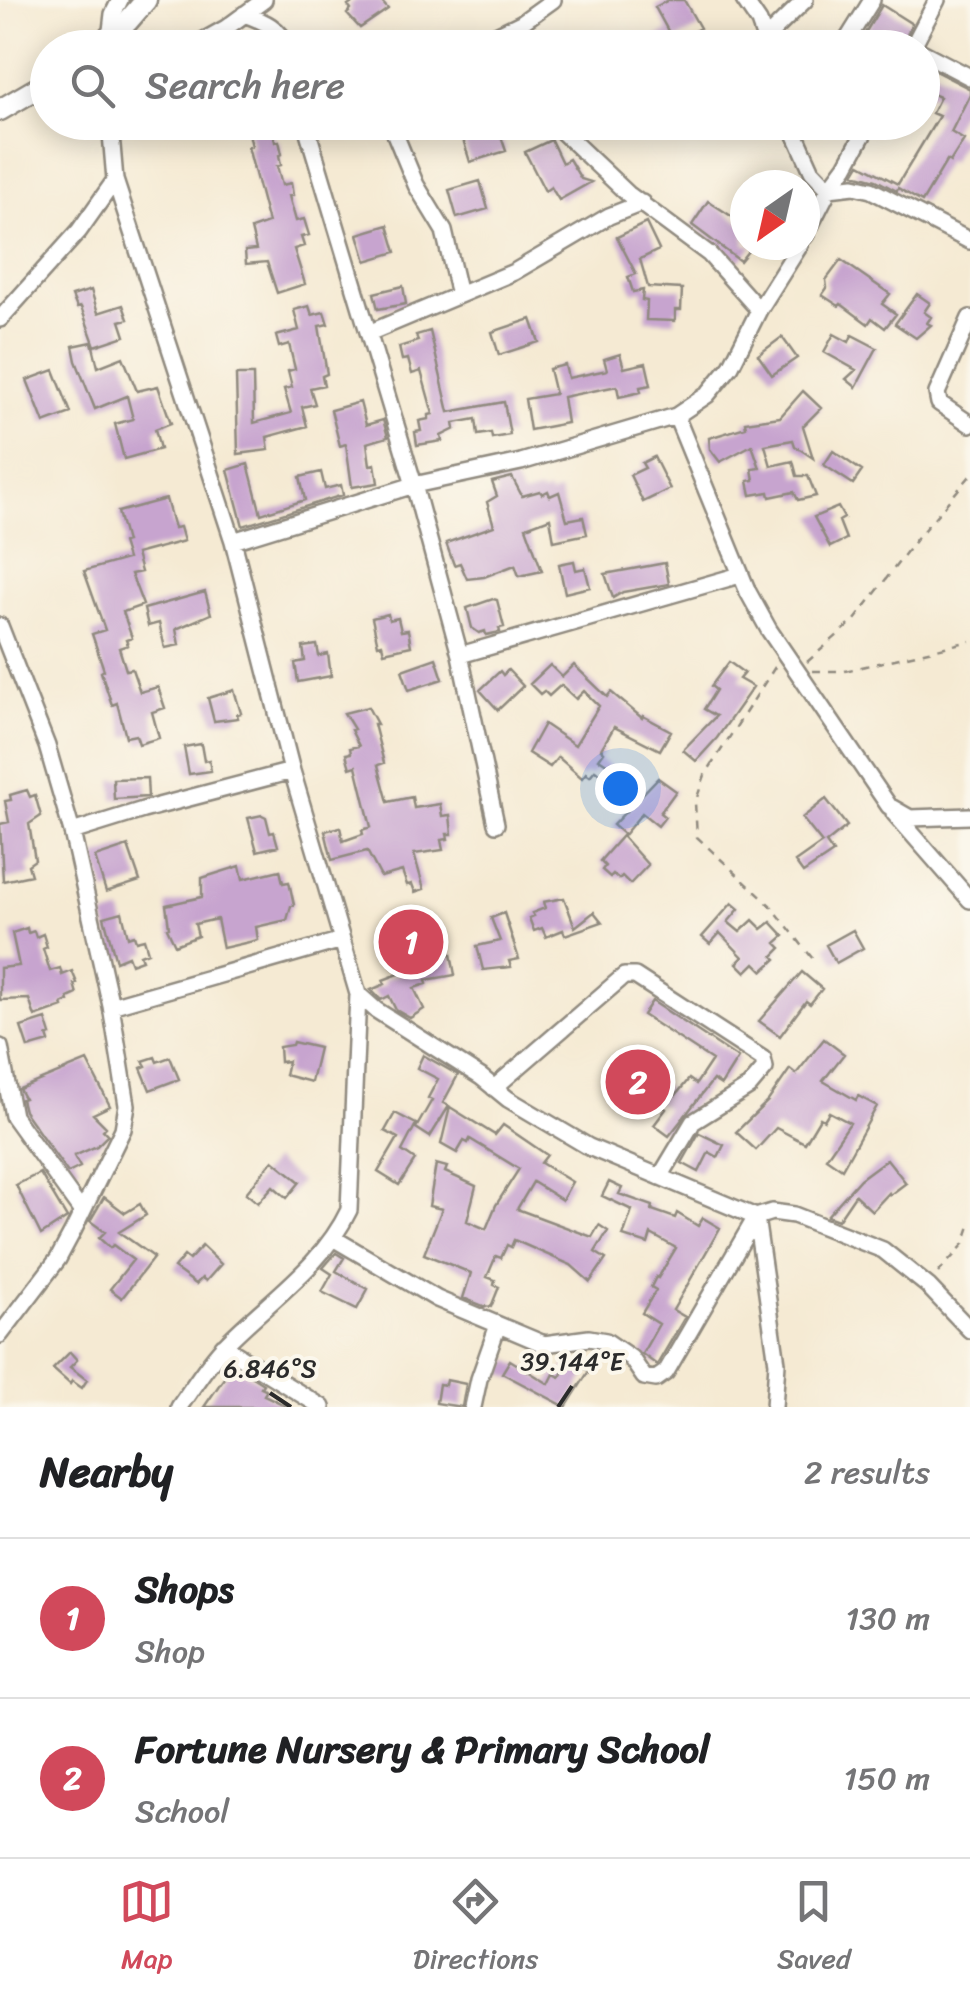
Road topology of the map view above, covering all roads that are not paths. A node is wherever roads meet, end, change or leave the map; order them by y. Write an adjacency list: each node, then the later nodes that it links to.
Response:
1 (120, 0): 10 (street)
2 (146, 0): 11 (street)
3 (264, 0): 9 (street)
4 (553, 0): 14 (street)
5 (744, 0): 15 (street)
6 (806, 0): 16 (street)
7 (872, 0): 17 (street)
8 (937, 0): 18 (street)
9 (244, 14): 12 (street); 13 (street)
10 (109, 30)
11 (118, 30)
12 (219, 30)
13 (278, 30)
14 (506, 30)
15 (760, 30)
16 (779, 30)
17 (853, 30)
18 (922, 30)
19 (940, 61): 20 (street)
20 (970, 77)
21 (30, 92): 22 (street)
22 (0, 110)
23 (111, 140): 29 (street)
24 (311, 140): 39 (street)
25 (397, 140): 35 (street)
26 (571, 140): 31 (street)
27 (798, 140): 30 (street)
28 (860, 140): 30 (street)
29 (114, 180): 38 (street); 43 (street)
30 (829, 189): 32 (street); 33 (street)
31 (642, 203): 35 (street); 36 (street)
32 (820, 207)
33 (970, 241)
34 (791, 260): 36 (street)
35 (459, 295): 39 (street)
36 (759, 310): 40 (street)
37 (970, 318): 41 (street)
38 (0, 320)
39 (371, 332): 42 (street)
40 (676, 416): 42 (street); 44 (street)
41 (970, 424)
42 (414, 485): 43 (street); 46 (street)
43 (233, 542): 47 (street)
44 (740, 575): 46 (street); 48 (street)
45 (0, 626): 51 (street)
46 (460, 655): 50 (street)
47 (292, 771): 51 (street); 53 (street)
48 (889, 806): 49 (street); 52 (street)
49 (970, 816)
50 (496, 824)
51 (72, 832): 55 (street)
52 (970, 900)
53 (342, 940): 54 (street); 55 (street)
54 (358, 994): 57 (street); 61 (street)
55 (111, 1006): 59 (street)
56 (0, 1047): 59 (street)
57 (494, 1088): 58 (street); 58 (street)
58 (660, 1176): 60 (street)
59 (82, 1212): 64 (street)
60 (756, 1217): 62 (street); 63 (street); 69 (street)
61 (333, 1238): 62 (street); 65 (street)
62 (498, 1326): 68 (street)
63 (970, 1330)
64 (0, 1335)
65 (223, 1346): 66 (street); 67 (street)
66 (178, 1407)
67 (322, 1407)
68 (473, 1407)
69 (774, 1407)

